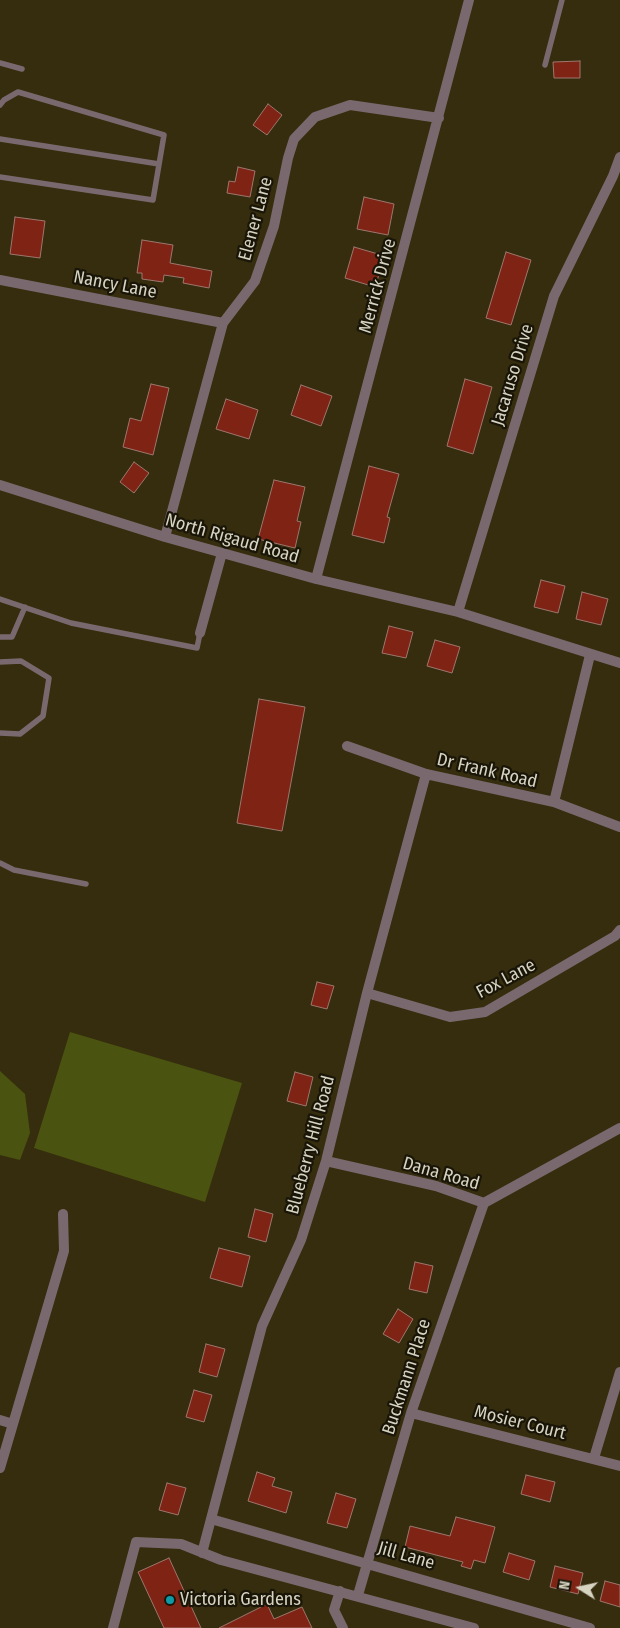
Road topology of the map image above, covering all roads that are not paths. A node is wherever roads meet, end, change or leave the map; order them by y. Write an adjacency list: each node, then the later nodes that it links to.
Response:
1 (469, 0): 7 (street, Merrick Drive)
2 (562, 0): 4 (lane)
3 (0, 63): 5 (lane)
4 (545, 65)
5 (22, 69)
6 (0, 105): 10 (lane)
7 (439, 118): 13 (street, Elener Lane); 17 (street, Merrick Drive)
8 (0, 139): 10 (lane)
9 (620, 157): 20 (street, Jacaruso Drive)
10 (159, 164): 11 (lane)
11 (0, 177)
12 (0, 280): 13 (street, Nancy Lane)
13 (223, 323): 15 (street, Elener Lane)
14 (0, 484): 15 (street, North Rigaud Road)
15 (165, 537): 16 (street, North Rigaud Road)
16 (222, 553): 17 (street, North Rigaud Road); 21 (street)
17 (316, 579): 20 (street, North Rigaud Road)
18 (0, 599): 19 (lane)
19 (24, 607): 21 (lane); 22 (lane)
20 (458, 612): 23 (street, North Rigaud Road)
21 (200, 633)
22 (0, 637)
23 (590, 655): 25 (street, North Rigaud Road); 29 (street)
24 (0, 662): 26 (lane)
25 (620, 663)
26 (0, 733)
27 (347, 746): 28 (street, Dr Frank Road)
28 (426, 774): 29 (street, Dr Frank Road); 34 (street, Blueberry Hill Road)
29 (554, 802): 30 (street, Dr Frank Road)
30 (620, 827)
31 (0, 863): 32 (lane)
32 (86, 884)
33 (620, 930): 34 (street, Fox Lane)
34 (367, 993): 36 (street, Blueberry Hill Road)
35 (620, 1128): 37 (street, Dana Road)
36 (326, 1160): 37 (street, Dana Road); 46 (street, Blueberry Hill Road)
37 (484, 1203): 40 (street, Buckmann Place)
38 (62, 1214): 42 (street)
39 (620, 1372): 43 (street)
40 (411, 1413): 43 (street, Mosier Court); 48 (street, Buckmann Place)
41 (0, 1420): 42 (street)
42 (12, 1424): 45 (street)
43 (594, 1458): 44 (street, Mosier Court)
44 (620, 1466)
45 (0, 1468)
46 (212, 1519): 47 (street, Blueberry Hill Road); 48 (street, Jill Lane)
47 (202, 1553): 49 (street); 52 (street)
48 (368, 1562): 50 (street, Buckmann Place); 56 (street, Jill Lane)
49 (340, 1591): 50 (street); 53 (street)
50 (358, 1596): 51 (street)
51 (452, 1622): 54 (street); 55 (street)
52 (112, 1628)
53 (342, 1628)
54 (441, 1628)
55 (474, 1628)
56 (590, 1628)

